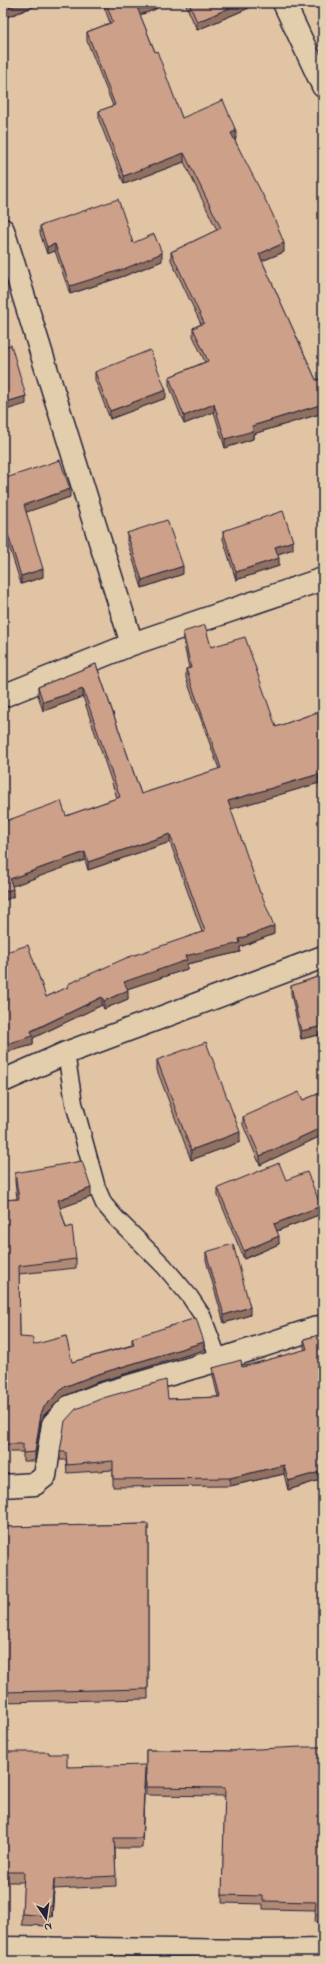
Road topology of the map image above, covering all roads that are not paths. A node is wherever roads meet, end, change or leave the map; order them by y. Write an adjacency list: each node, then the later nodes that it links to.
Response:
1 (284, 3): 2 (street)
2 (323, 86)
3 (3, 230): 5 (street)
4 (323, 579): 5 (street)
5 (132, 644): 6 (street)
6 (3, 696)
7 (323, 957): 8 (street)
8 (66, 1053): 9 (street); 11 (lane)
9 (3, 1081)
10 (323, 1326): 11 (street)
11 (219, 1360): 12 (street)
12 (3, 1486)
13 (3, 1948): 15 (street)
14 (323, 1950): 15 (street)
15 (266, 1956)

